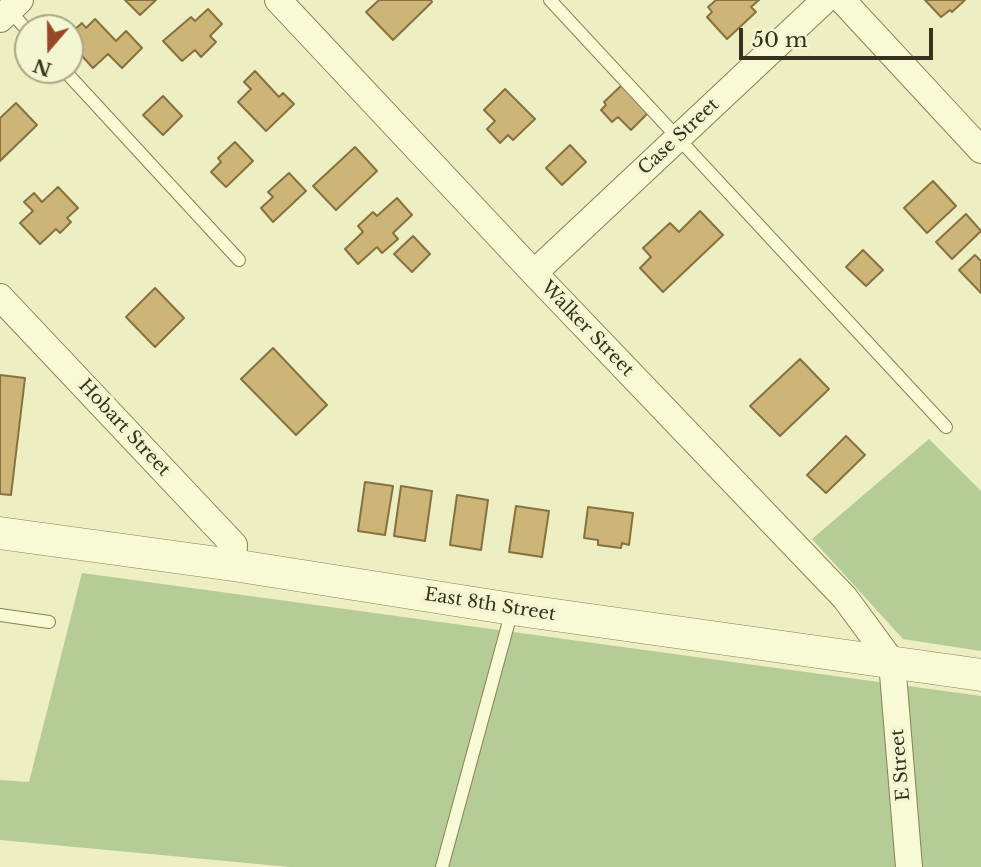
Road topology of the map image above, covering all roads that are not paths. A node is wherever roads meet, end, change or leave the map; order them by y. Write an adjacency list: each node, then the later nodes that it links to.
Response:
1 (278, 0): 9 (street, Walker Street)
2 (550, 0): 6 (lane)
3 (825, 0): 6 (street, Case Street)
4 (842, 0): 7 (street)
5 (77, 84): 8 (lane)
6 (678, 138): 9 (street, Case Street); 11 (lane)
7 (981, 150)
8 (239, 260)
9 (534, 273): 17 (street, Walker Street)
10 (0, 297): 13 (street, Hobart Street)
11 (946, 428)
12 (0, 533): 13 (street, East 8th Street)
13 (233, 565): 14 (street, East 8th Street)
14 (512, 609): 17 (street, East 8th Street); 19 (lane)
15 (0, 615): 16 (lane)
16 (49, 622)
17 (892, 662): 18 (street, East 8th Street); 20 (street, E Street)
18 (981, 675)
19 (442, 867)
20 (909, 867)

